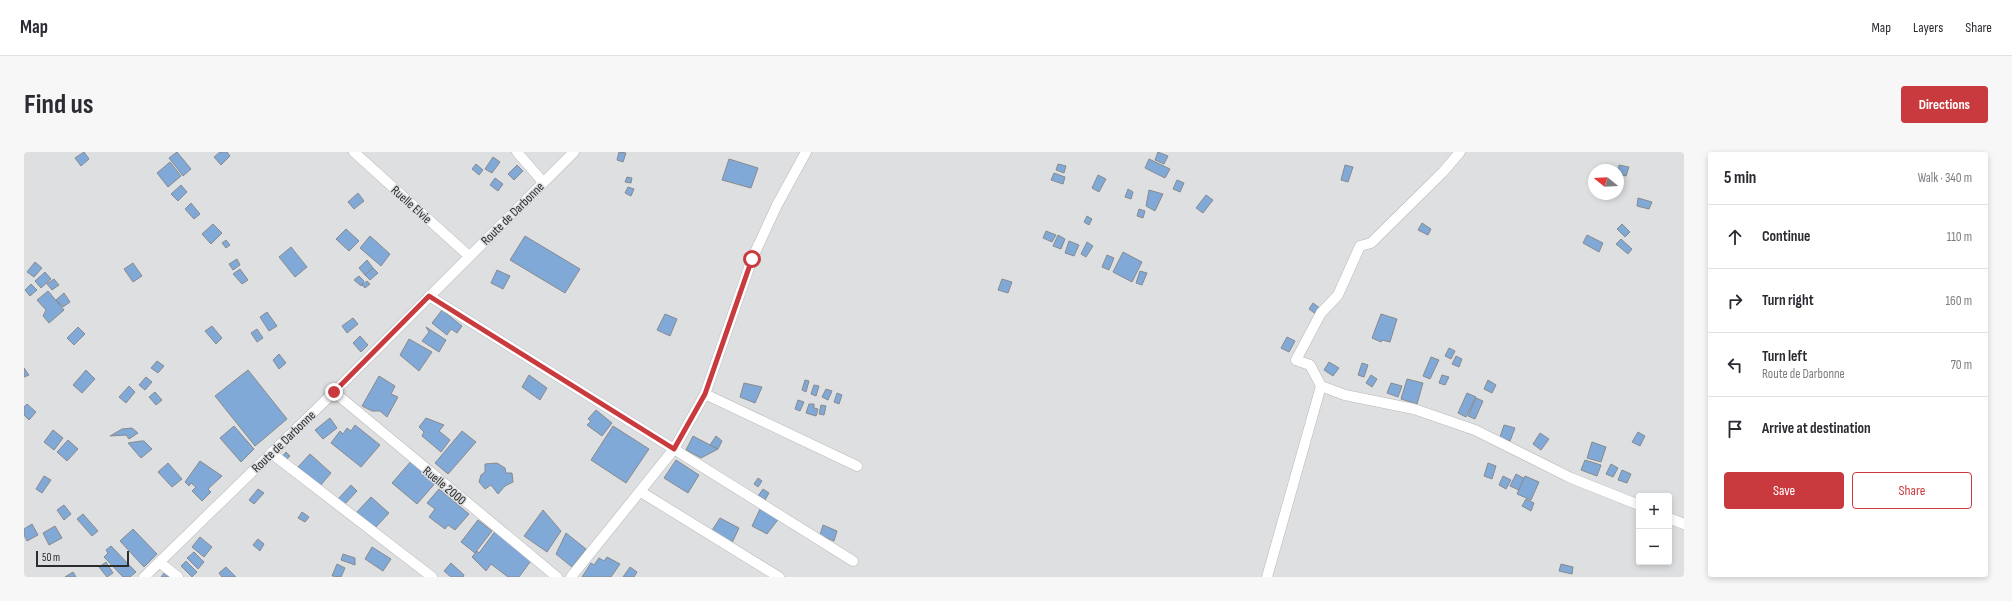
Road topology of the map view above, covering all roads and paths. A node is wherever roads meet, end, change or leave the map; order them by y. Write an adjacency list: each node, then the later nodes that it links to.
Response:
1 (354, 152): 7 (street, Ruelle Elvie)
2 (517, 152): 6 (street)
3 (574, 152): 6 (street, Route de Darbonne)
4 (806, 152): 11 (street)
5 (1460, 152): 9 (street)
6 (543, 182): 7 (street, Route de Darbonne)
7 (469, 256): 8 (street, Route de Darbonne)
8 (429, 296): 10 (street, Route de Darbonne); 12 (street)
9 (1321, 386): 16 (street); 27 (street)
10 (334, 392): 13 (street, Route de Darbonne); 24 (street, Ruelle 2000)
11 (705, 394): 12 (street); 14 (street)
12 (674, 449): 15 (street); 19 (street)
13 (271, 453): 20 (street, Route de Darbonne); 23 (street)
14 (857, 466)
15 (641, 492): 25 (street); 26 (street)
16 (1636, 504)
17 (1672, 519): 18 (street)
18 (1684, 524)
19 (853, 561)
20 (159, 562): 21 (street, Route de Darbonne); 22 (street)
21 (144, 577)
22 (178, 577)
23 (432, 577)
24 (557, 577)
25 (571, 577)
26 (779, 577)
27 (1267, 577)

